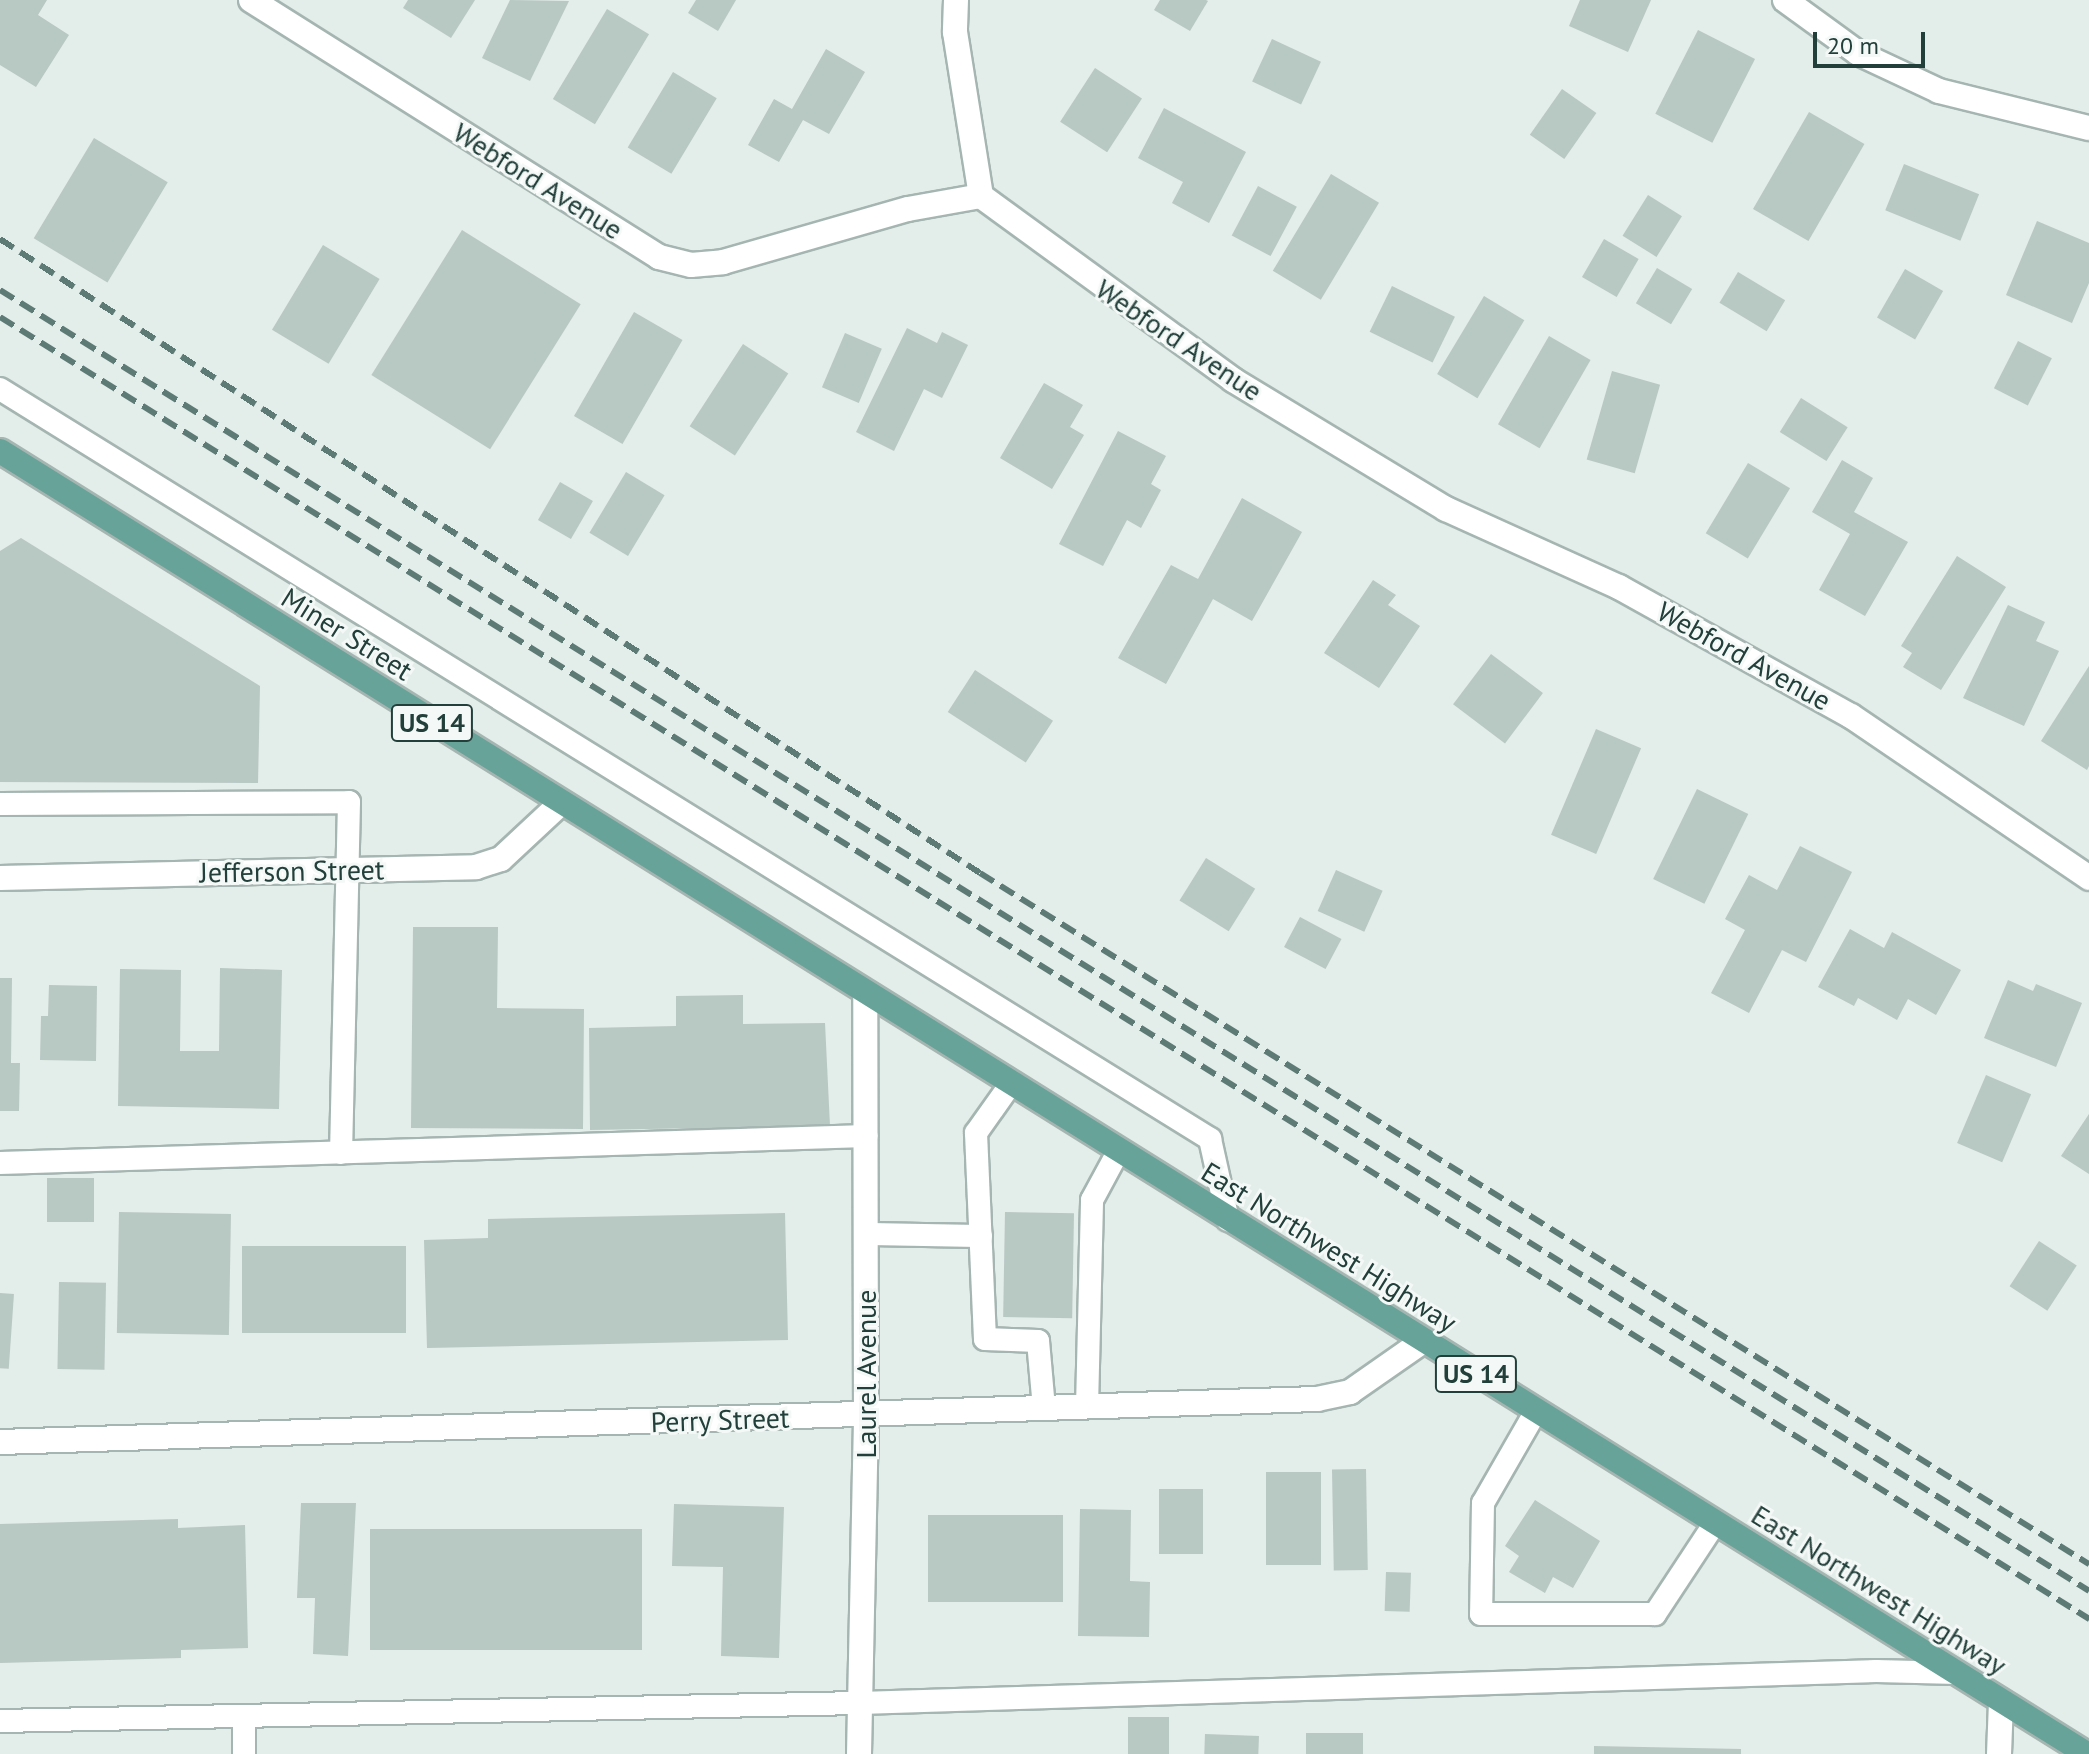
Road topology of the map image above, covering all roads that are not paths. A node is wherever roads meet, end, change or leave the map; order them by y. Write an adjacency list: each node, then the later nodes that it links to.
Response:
1 (251, 0): 5 (street, Webford Avenue)
2 (956, 0): 5 (street)
3 (1785, 0): 4 (street)
4 (2089, 128)
5 (981, 196): 12 (street, Webford Avenue)
6 (0, 389): 19 (lane)
7 (0, 451): 9 (main road, Miner Street / US 14)
8 (0, 804): 10 (lane)
9 (560, 804): 10 (street, Jefferson Street); 13 (main road, Miner Street / US 14)
10 (348, 870): 11 (street, Jefferson Street); 17 (lane)
11 (0, 878)
12 (2089, 878)
13 (865, 995): 14 (main road, East Northwest Highway / US 14); 15 (street, Laurel Avenue)
14 (1010, 1085): 16 (main road, East Northwest Highway / US 14); 21 (lane)
15 (867, 1136): 17 (lane); 20 (street, Laurel Avenue)
16 (1118, 1152): 19 (main road, East Northwest Highway / US 14); 23 (lane)
17 (341, 1153): 18 (lane)
18 (0, 1163)
19 (1228, 1220): 22 (main road, East Northwest Highway / US 14)
20 (867, 1234): 21 (lane); 26 (street, Laurel Avenue)
21 (981, 1236): 24 (lane)
22 (1423, 1341): 23 (street, Perry Street); 25 (main road, East Northwest Highway / US 14)
23 (1087, 1407): 24 (street, Perry Street)
24 (1044, 1408): 26 (street, Perry Street)
25 (1536, 1411): 28 (main road, East Northwest Highway / US 14); 28 (lane)
26 (866, 1415): 27 (street, Perry Street); 31 (street, Laurel Avenue)
27 (0, 1442)
28 (1715, 1523): 29 (main road, East Northwest Highway / US 14)
29 (1957, 1673): 30 (main road, East Northwest Highway / US 14); 31 (lane)
30 (2001, 1701): 36 (street); 37 (main road, East Northwest Highway / US 14)
31 (860, 1703): 32 (lane); 35 (street, Laurel Avenue)
32 (244, 1716): 33 (lane); 34 (lane)
33 (0, 1721)
34 (244, 1754)
35 (859, 1754)
36 (1999, 1754)
37 (2087, 1754)

